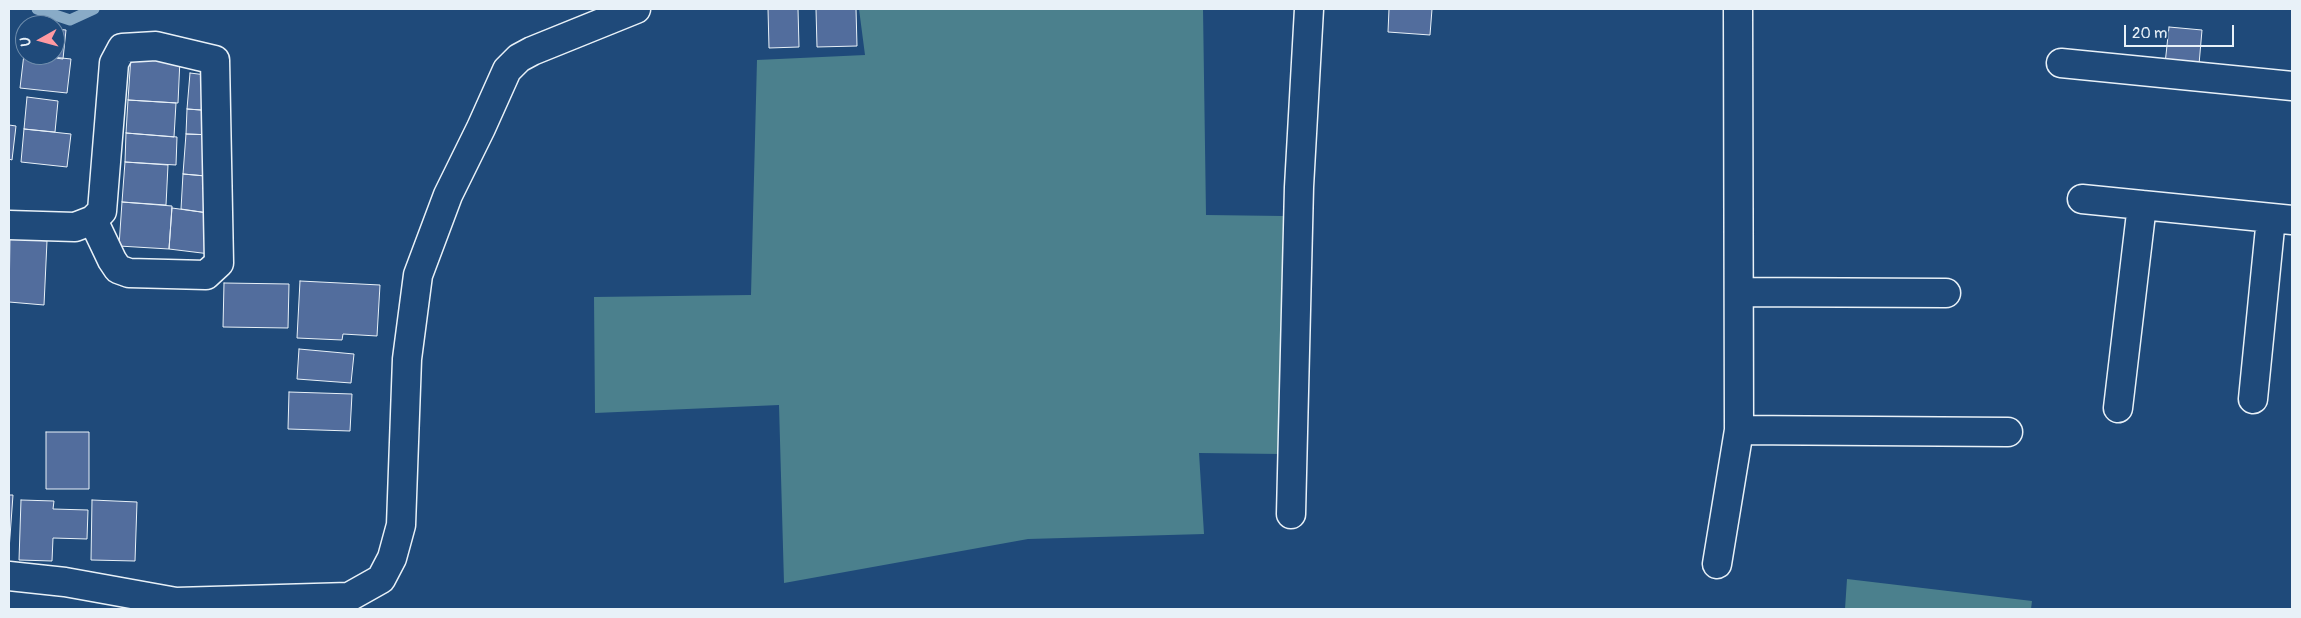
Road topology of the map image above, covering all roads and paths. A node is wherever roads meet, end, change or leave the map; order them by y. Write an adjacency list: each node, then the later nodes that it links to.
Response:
1 (636, 9): 20 (street)
2 (1309, 9): 17 (street)
3 (1738, 9): 11 (street)
4 (2061, 63): 5 (street)
5 (2292, 86)
6 (2082, 199): 7 (street)
7 (2142, 205): 8 (street); 14 (street)
8 (2282, 219): 13 (street)
9 (93, 220): 9 (street); 10 (street)
10 (9, 225)
11 (1739, 292): 12 (street); 15 (street)
12 (1946, 293)
13 (2253, 399)
14 (2118, 408)
15 (1739, 430): 16 (street); 18 (street)
16 (2008, 432)
17 (1291, 514)
18 (1717, 564)
19 (9, 576): 21 (street)
20 (355, 602): 21 (street)
21 (176, 606)

